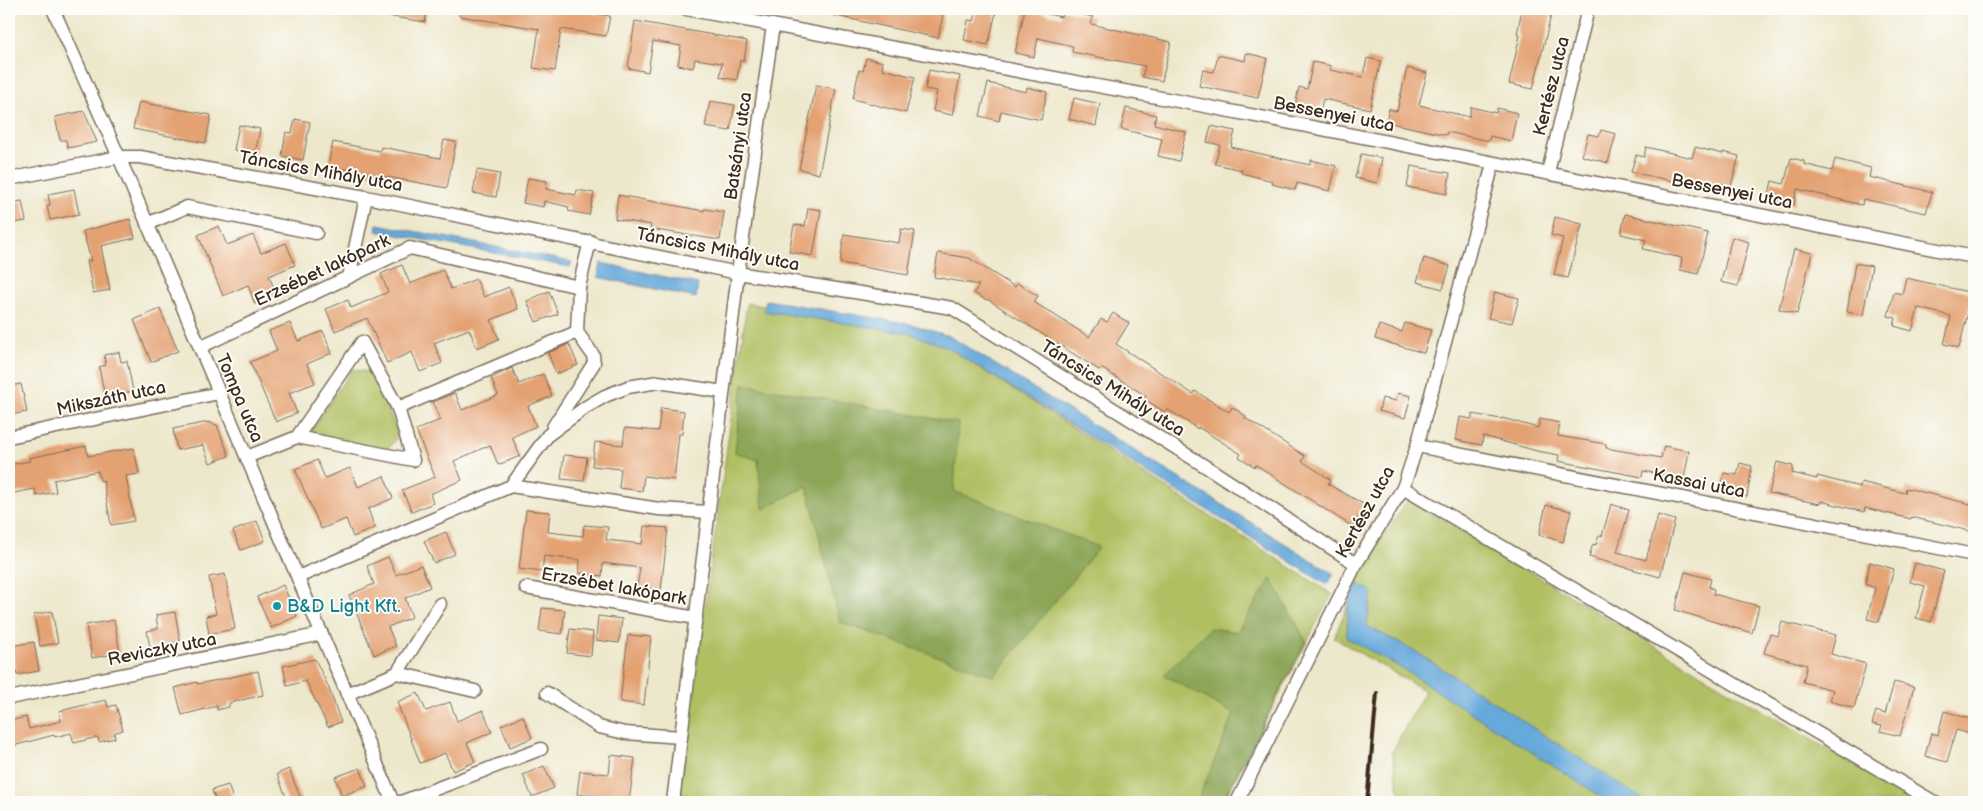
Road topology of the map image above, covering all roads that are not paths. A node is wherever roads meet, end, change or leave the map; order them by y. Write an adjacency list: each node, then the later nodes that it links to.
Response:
1 (53, 9): 6 (street, Tompa utca)
2 (686, 9): 4 (street, Bessenyei utca)
3 (1588, 9): 8 (street, Kertész utca)
4 (754, 15): 5 (street, Bessenyei utca)
5 (773, 25): 7 (street, Bessenyei utca); 15 (street, Batsányi utca)
6 (119, 156): 9 (street, Táncsics Mihály utca); 10 (street, Táncsics Mihály utca); 11 (street, Tompa utca)
7 (1493, 164): 8 (street, Bessenyei utca); 28 (street, Kertész utca)
8 (1548, 172): 14 (street, Bessenyei utca)
9 (9, 179)
10 (366, 196): 13 (street, Táncsics Mihály utca); 16 (street)
11 (147, 224): 12 (street); 19 (street, Tompa utca)
12 (316, 233)
13 (590, 241): 15 (street, Táncsics Mihály utca); 17 (street)
14 (1974, 257)
15 (738, 273): 21 (street, Erzsébet lakópark); 34 (street, Táncsics Mihály utca)
16 (350, 277): 17 (street, Erzsébet lakópark); 19 (street, Erzsébet lakópark)
17 (580, 287): 18 (street)
18 (577, 332): 20 (street); 24 (street)
19 (200, 347): 22 (street, Tompa utca)
20 (581, 383): 23 (street); 25 (street)
21 (723, 392): 23 (street); 32 (street, Erzsébet lakópark)
22 (219, 394): 26 (street, Mikszáth utca); 29 (street, Tompa utca)
23 (598, 400): 25 (street)
24 (398, 408): 27 (street); 27 (street)
25 (548, 435): 30 (street)
26 (9, 437)
27 (297, 437): 29 (street)
28 (1417, 446): 31 (street, Kertész utca); 33 (street, Kassai utca)
29 (247, 457): 35 (street, Tompa utca)
30 (511, 486): 32 (street); 35 (street)
31 (1403, 488): 34 (street, Kertész utca); 51 (street)
32 (708, 512): 38 (street, Erzsébet lakópark)
33 (1974, 555)
34 (1356, 564): 50 (street, Kertész utca)
35 (298, 577): 39 (street, Tompa utca)
36 (526, 588): 38 (street, Erzsébet lakópark)
37 (440, 604): 40 (street)
38 (696, 618): 45 (street, Erzsébet lakópark)
39 (322, 634): 43 (street, Tompa utca); 44 (street, Reviczky utca)
40 (397, 673): 41 (street); 43 (street)
41 (475, 691)
42 (547, 693): 45 (street)
43 (347, 694): 47 (street, Tompa utca)
44 (9, 698)
45 (681, 737): 49 (street, Erzsébet lakópark)
46 (541, 749): 48 (street)
47 (393, 802)
48 (401, 802)
49 (673, 802)
50 (1237, 802)
51 (1934, 802)

